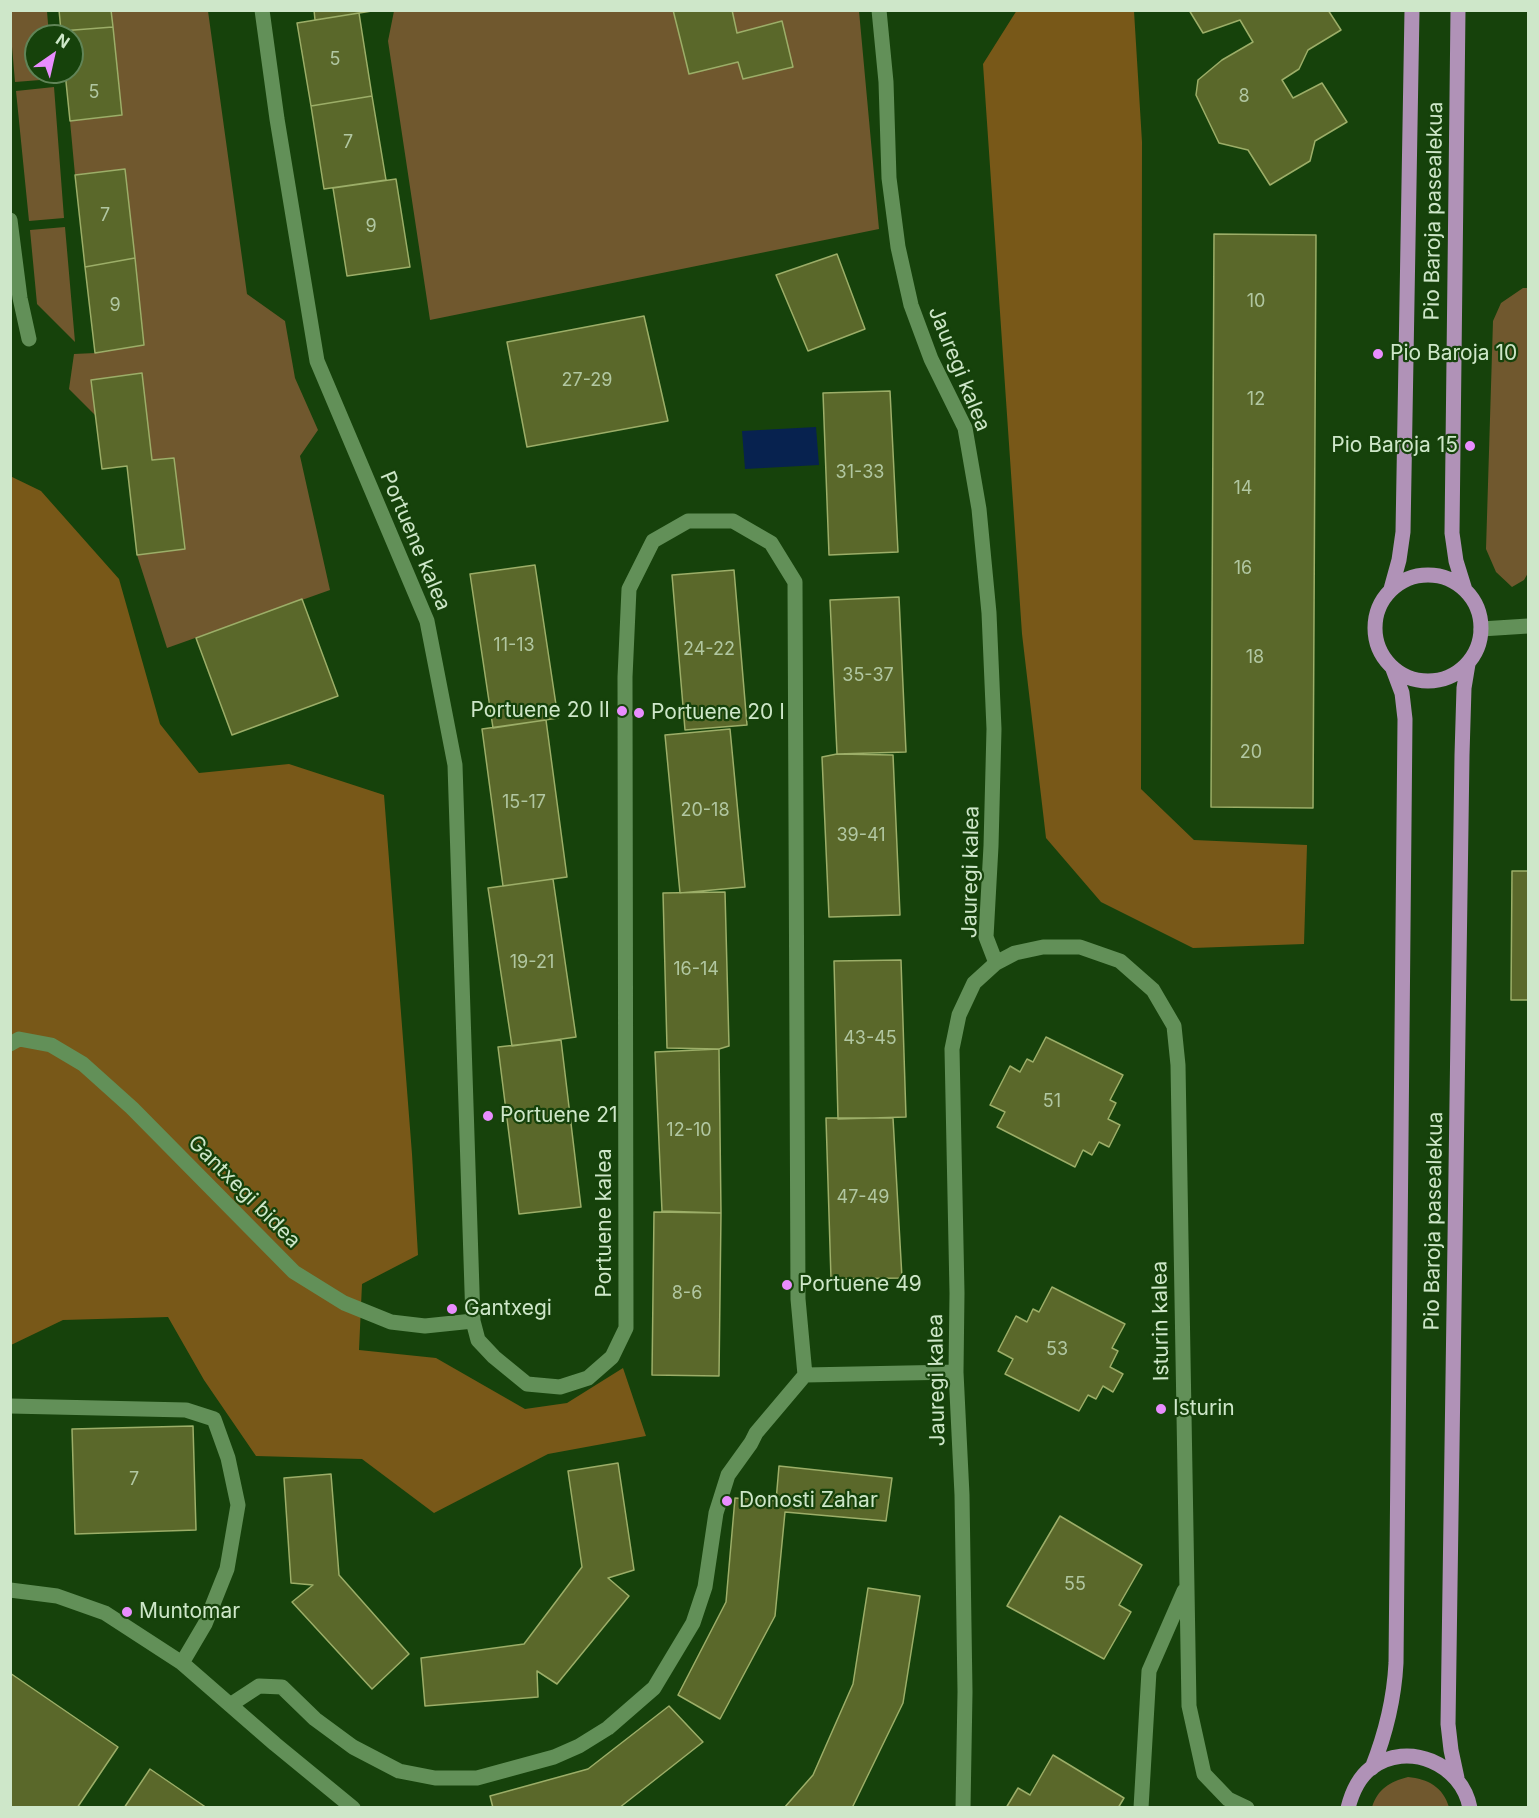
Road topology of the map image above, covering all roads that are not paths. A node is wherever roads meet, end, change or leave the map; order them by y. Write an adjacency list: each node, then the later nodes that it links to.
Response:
1 (262, 10): 15 (street, Portuene kalea)
2 (879, 10): 13 (street, Jauregi kalea)
3 (1412, 10): 7 (main road, Pio Baroja pasealekua)
4 (1458, 10): 8 (main road, Pio Baroja pasealekua)
5 (10, 220): 6 (street)
6 (29, 339)
7 (1391, 589): 8 (main road); 12 (main road)
8 (1465, 590): 10 (main road)
9 (1528, 626): 10 (street)
10 (1481, 629): 11 (main road)
11 (1468, 664): 12 (main road); 24 (main road, Pio Baroja pasealekua)
12 (1393, 669): 23 (main road, Pio Baroja pasealekua)
13 (996, 963): 16 (street, Jauregi kalea); 19 (street, Isturin kalea)
14 (10, 1044): 15 (street, Gantxegi bidea)
15 (473, 1321): 17 (street, Portuene kalea)
16 (956, 1372): 17 (street); 26 (street, Jauregi kalea)
17 (805, 1375): 22 (street)
18 (10, 1406): 21 (street)
19 (1187, 1585): 27 (street); 28 (street, Isturin kalea)
20 (10, 1590): 21 (street)
21 (182, 1663): 22 (street)
22 (230, 1706): 25 (street)
23 (1371, 1768): 24 (main road, Pio Baroja pasealekua); 29 (main road, Pio Baroja pasealekua)
24 (1457, 1778): 30 (main road, Pio Baroja pasealekua)
25 (353, 1808)
26 (963, 1808)
27 (1141, 1808)
28 (1246, 1808)
29 (1347, 1808)
30 (1470, 1808)

